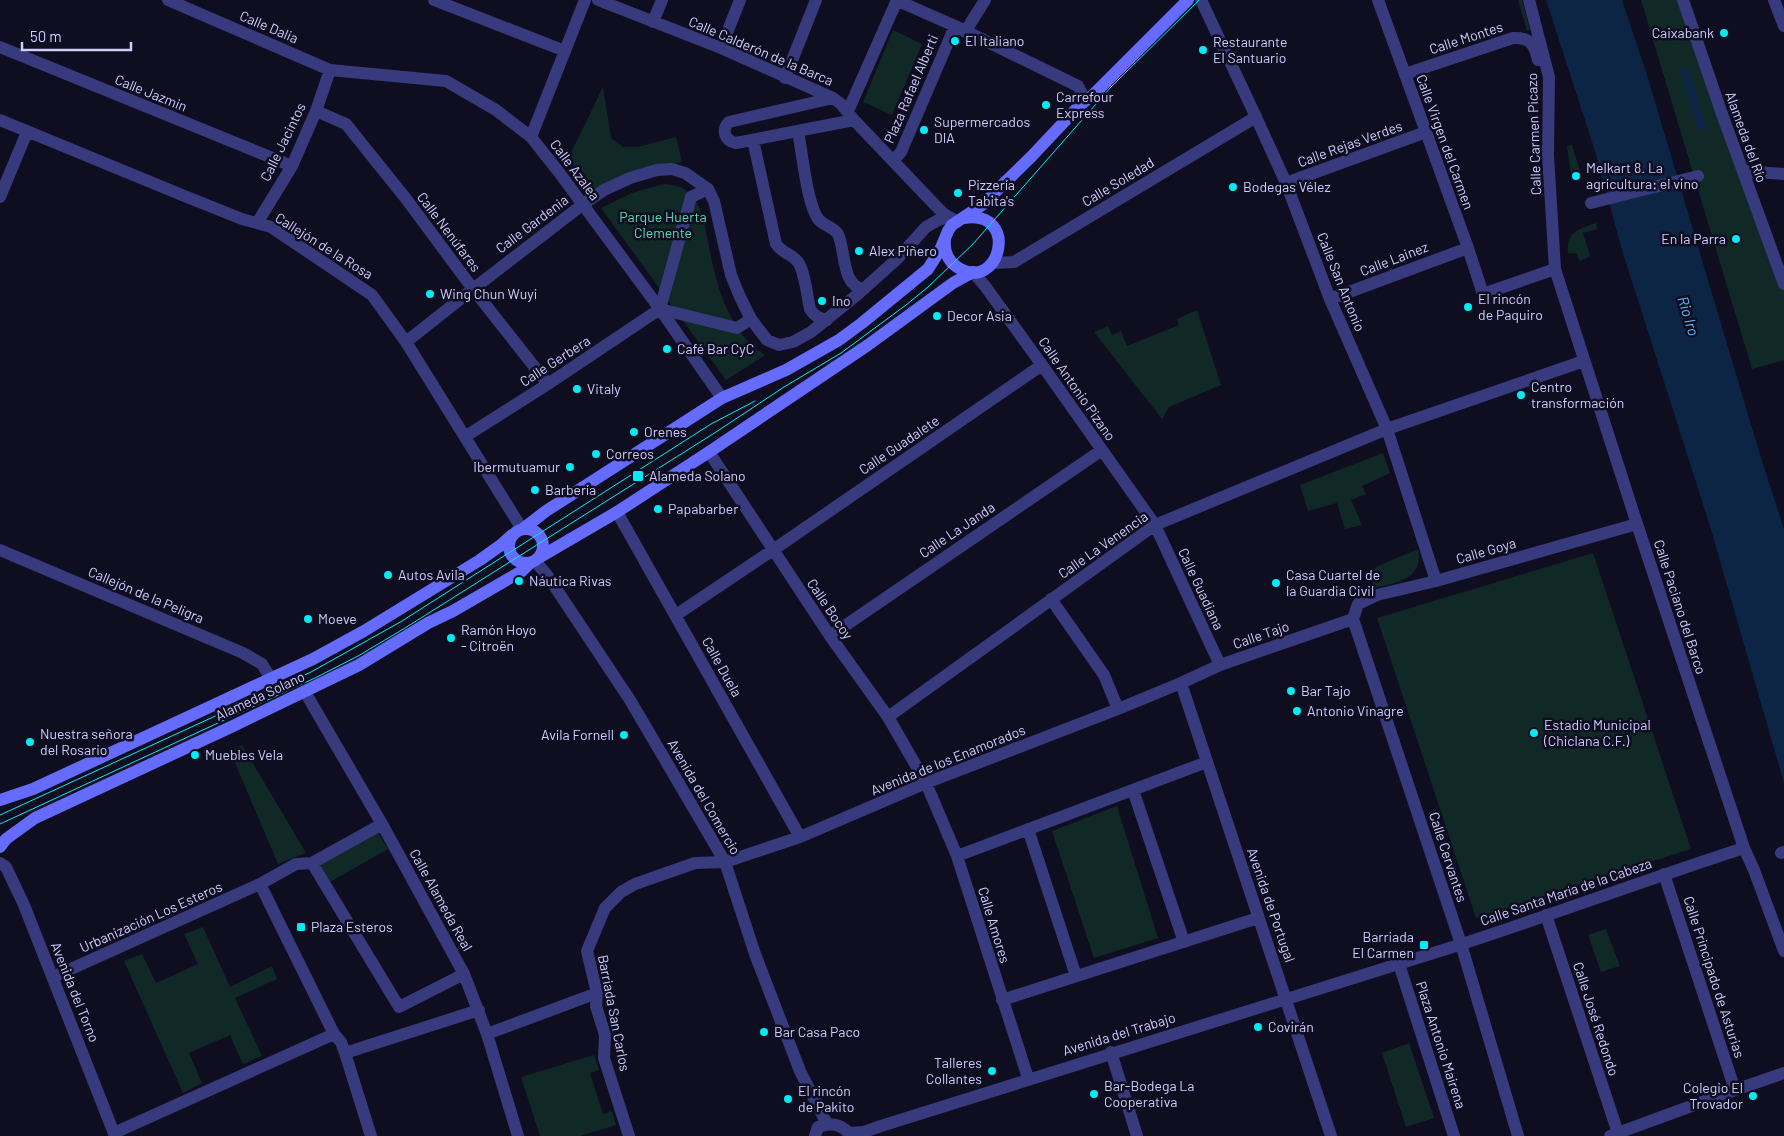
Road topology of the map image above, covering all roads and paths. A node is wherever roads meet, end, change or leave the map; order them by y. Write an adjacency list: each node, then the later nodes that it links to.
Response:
1 (168, 0): 22 (street, Calle Dalia)
2 (434, 0): 21 (street)
3 (585, 0): 21 (street)
4 (598, 0): 16 (street, Calle Calderón de la Barca)
5 (662, 0): 16 (street)
6 (740, 0): 20 (street)
7 (816, 0): 24 (street)
8 (897, 0): 18 (street); 29 (street)
9 (985, 0): 18 (street, Plaza Rafael Alberti)
10 (1188, 0): 26 (main road, Alameda Solano)
11 (1202, 0): 30 (street, Calle San Antonio)
12 (1378, 0): 23 (street, Calle Virgen del Carmen)
13 (1529, 0): 27 (street, Calle Carmen Picazo)
14 (1683, 0): 39 (street, Alameda del Río)
15 (1774, 0): 17 (street)
16 (653, 22): 20 (street, Calle Calderón de la Barca)
17 (1784, 26)
18 (960, 29): 26 (street); 37 (street, Plaza Rafael Alberti)
19 (0, 47): 38 (street, Calle Jazmin)
20 (721, 48): 24 (street, Calle Calderón de la Barca)
21 (565, 51): 35 (street)
22 (330, 70): 28 (street, Calle Jacintos); 35 (street, Calle Azalea)
23 (1405, 74): 27 (street, Calle Montes); 34 (street, Calle Virgen del Carmen)
24 (786, 78): 25 (street, Calle Calderón de la Barca)
25 (833, 98): 29 (street, Calle Calderón de la Barca); 36 (street)
26 (1080, 104): 47 (main road, Alameda Solano)
27 (1549, 106): 52 (street, Calle Carmen Picazo)
28 (316, 110): 38 (street, Calle Jacintos); 55 (street, Calle Nenúfares)
29 (851, 116): 32 (street); 37 (street, Calle Calderón de la Barca)
30 (1256, 118): 42 (street, Calle San Antonio); 51 (street, Calle Soledad)
31 (0, 120): 33 (street, Callejón de la Rosa)
32 (798, 131): 36 (street); 56 (street)
33 (27, 132): 44 (street); 48 (street, Callejón de la Rosa)
34 (1426, 132): 42 (street, Calle Rejas Verdes); 50 (street, Calle Virgen del Carmen)
35 (531, 137): 46 (street, Calle Azalea)
36 (753, 140): 60 (street)
37 (893, 161): 47 (street, Calle Calderón de la Barca)
38 (292, 166): 48 (street, Calle Jacintos)
39 (1743, 171): 40 (street); 54 (street, Alameda del Río)
40 (1784, 174)
41 (1698, 176): 45 (street)
42 (1286, 184): 57 (street, Calle San Antonio)
43 (708, 189): 46 (street, Calle Gardenia); 58 (street); 59 (street)
44 (0, 197)
45 (1591, 203)
46 (582, 205): 55 (street, Calle Gardenia); 58 (street, Calle Azalea)
47 (957, 219): 49 (main road, Alameda Solano); 51 (main road); 56 (street)
48 (257, 223): 61 (street, Callejón de la Rosa)
49 (945, 238): 53 (main road); 65 (main road, Alameda Solano)
50 (1468, 248): 52 (street, Calle Virgen del Carmen); 57 (street, Calle Lainez)
51 (992, 264): 53 (main road, Alameda Solano)
52 (1555, 269): 62 (street, Calle Paciano del Barco)
53 (973, 272): 63 (street, Calle Antonio Pizano); 69 (main road, Alameda Solano)
54 (1784, 284)
55 (472, 289): 61 (street, Calle Gardenia); 64 (street, Calle Nenúfares)
56 (864, 289): 60 (street)
57 (1330, 300): 66 (street, Calle San Antonio)
58 (660, 309): 59 (street); 64 (street, Calle Gerbera); 65 (street, Calle Azalea)
59 (751, 319): 60 (street)
60 (827, 320)
61 (406, 342): 67 (street, Callejón de la Rosa)
62 (1584, 361): 66 (street, Calle La Venencia); 71 (street, Calle Paciano del Barco)
63 (1042, 365): 68 (street, Calle Antonio Pizano); 75 (street, Calle Guadalete)
64 (548, 384): 67 (street, Calle Gerbera)
65 (722, 398): 73 (main road, Alameda Solano)
66 (1387, 429): 72 (street, Calle La Venencia); 77 (street, Calle San Antonio)
67 (466, 436): 73 (street, Callejón de la Rosa)
68 (1102, 450): 72 (street, Calle Antonio Pizano); 81 (street, Calle La Janda)
69 (708, 452): 70 (main road, Alameda Solano); 75 (street, Calle Bocoy)
70 (617, 512): 76 (main road, Alameda Solano); 79 (street, Calle Duela)
71 (1637, 524): 77 (street, Calle Goya); 96 (street, Calle Paciano del Barco)
72 (1155, 525): 78 (street, Calle La Venencia); 82 (street, Calle Guadiana)
73 (520, 531): 76 (main road); 76 (main road); 83 (main road, Alameda Solano)
74 (0, 550): 83 (street, Callejón de la Peligra)
75 (773, 550): 79 (street, Calle Guadalete); 81 (street, Calle Bocoy)
76 (535, 560): 85 (main road, Alameda Solano); 99 (street, Avenida del Comercio)
77 (1436, 581): 80 (street, Calle Goya)
78 (1051, 599): 86 (street); 87 (street, Calle La Venencia)
79 (676, 615): 94 (street, Calle Duela)
80 (1353, 619): 82 (street, Calle Tajo); 106 (street, Calle Cervantes)
81 (830, 636): 87 (street, Calle Bocoy)
82 (1220, 665): 84 (street, Calle Tajo)
83 (271, 679): 91 (main road, Alameda Solano)
84 (1181, 684): 86 (street, Avenida de los Enamorados); 88 (street, Avenida de Portugal)
85 (305, 692): 92 (street, Calle Alameda Real); 95 (main road, Alameda Solano)
86 (1118, 709): 89 (street, Avenida de los Enamorados)
87 (888, 717): 89 (street, Calle Bocoy)
88 (1208, 762): 90 (street); 104 (street, Avenida de Portugal)
89 (926, 782): 94 (street, Avenida de los Enamorados); 97 (street, Calle Amores)
90 (1132, 790): 93 (street); 105 (street)
91 (0, 800)
92 (382, 824): 100 (street, Urbanización Los Esteros); 109 (street, Calle Alameda Real)
93 (1028, 829): 97 (street); 111 (street)
94 (800, 837): 99 (street, Avenida de los Enamorados)
95 (0, 847)
96 (1744, 848): 101 (street, Calle Santa María de la Cabeza); 107 (street, Calle Paciano del Barco)
97 (957, 856): 114 (street, Calle Amores)
98 (0, 862): 110 (street, Avenida del Torno)
99 (725, 862): 112 (street, Barriada San Carlos); 123 (street, Avenida del Comercio)
100 (312, 863): 102 (street, Urbanización Los Esteros); 109 (street)
101 (1664, 874): 103 (street, Calle Santa María de la Cabeza); 122 (street, Calle Principado de Asturias)
102 (260, 884): 110 (street, Urbanización Los Esteros); 116 (street)
103 (1546, 915): 106 (street, Calle Santa María de la Cabeza); 126 (street, Calle José Redondo)
104 (1258, 918): 105 (street); 113 (street, Avenida de Portugal)
105 (1184, 942): 111 (street)
106 (1461, 944): 108 (street, Calle Santa María de la Cabeza); 134 (street, Calle Cervantes)
107 (1784, 951)
108 (1398, 964): 113 (street, Avenida del Trabajo); 133 (street, Plaza Antonio Mairena)
109 (464, 974): 115 (street, Calle Alameda Real)
110 (54, 976): 124 (street, Avenida del Torno)
111 (1076, 976): 114 (street)
112 (597, 993): 117 (street); 129 (street, Barriada San Carlos)
113 (1286, 999): 119 (street, Avenida del Trabajo); 132 (street, Avenida de Portugal)
114 (1002, 1000): 121 (street, Calle Amores)
115 (479, 1010): 117 (street, Calle Alameda Real); 118 (street)
116 (334, 1034): 118 (street); 124 (street)
117 (488, 1034): 128 (street, Calle Alameda Real)
118 (345, 1052): 127 (street)
119 (1111, 1052): 121 (street, Avenida del Trabajo); 131 (street)
120 (1784, 1073): 122 (street)
121 (1028, 1078): 125 (street, Avenida del Trabajo)
122 (1735, 1090): 126 (street)
123 (827, 1124): 125 (street); 130 (street)
124 (115, 1135)
125 (849, 1135)
126 (1614, 1135)
127 (371, 1136)
128 (518, 1136)
129 (629, 1136)
130 (815, 1136)
131 (1137, 1136)
132 (1331, 1136)
133 (1454, 1136)
134 (1518, 1136)

